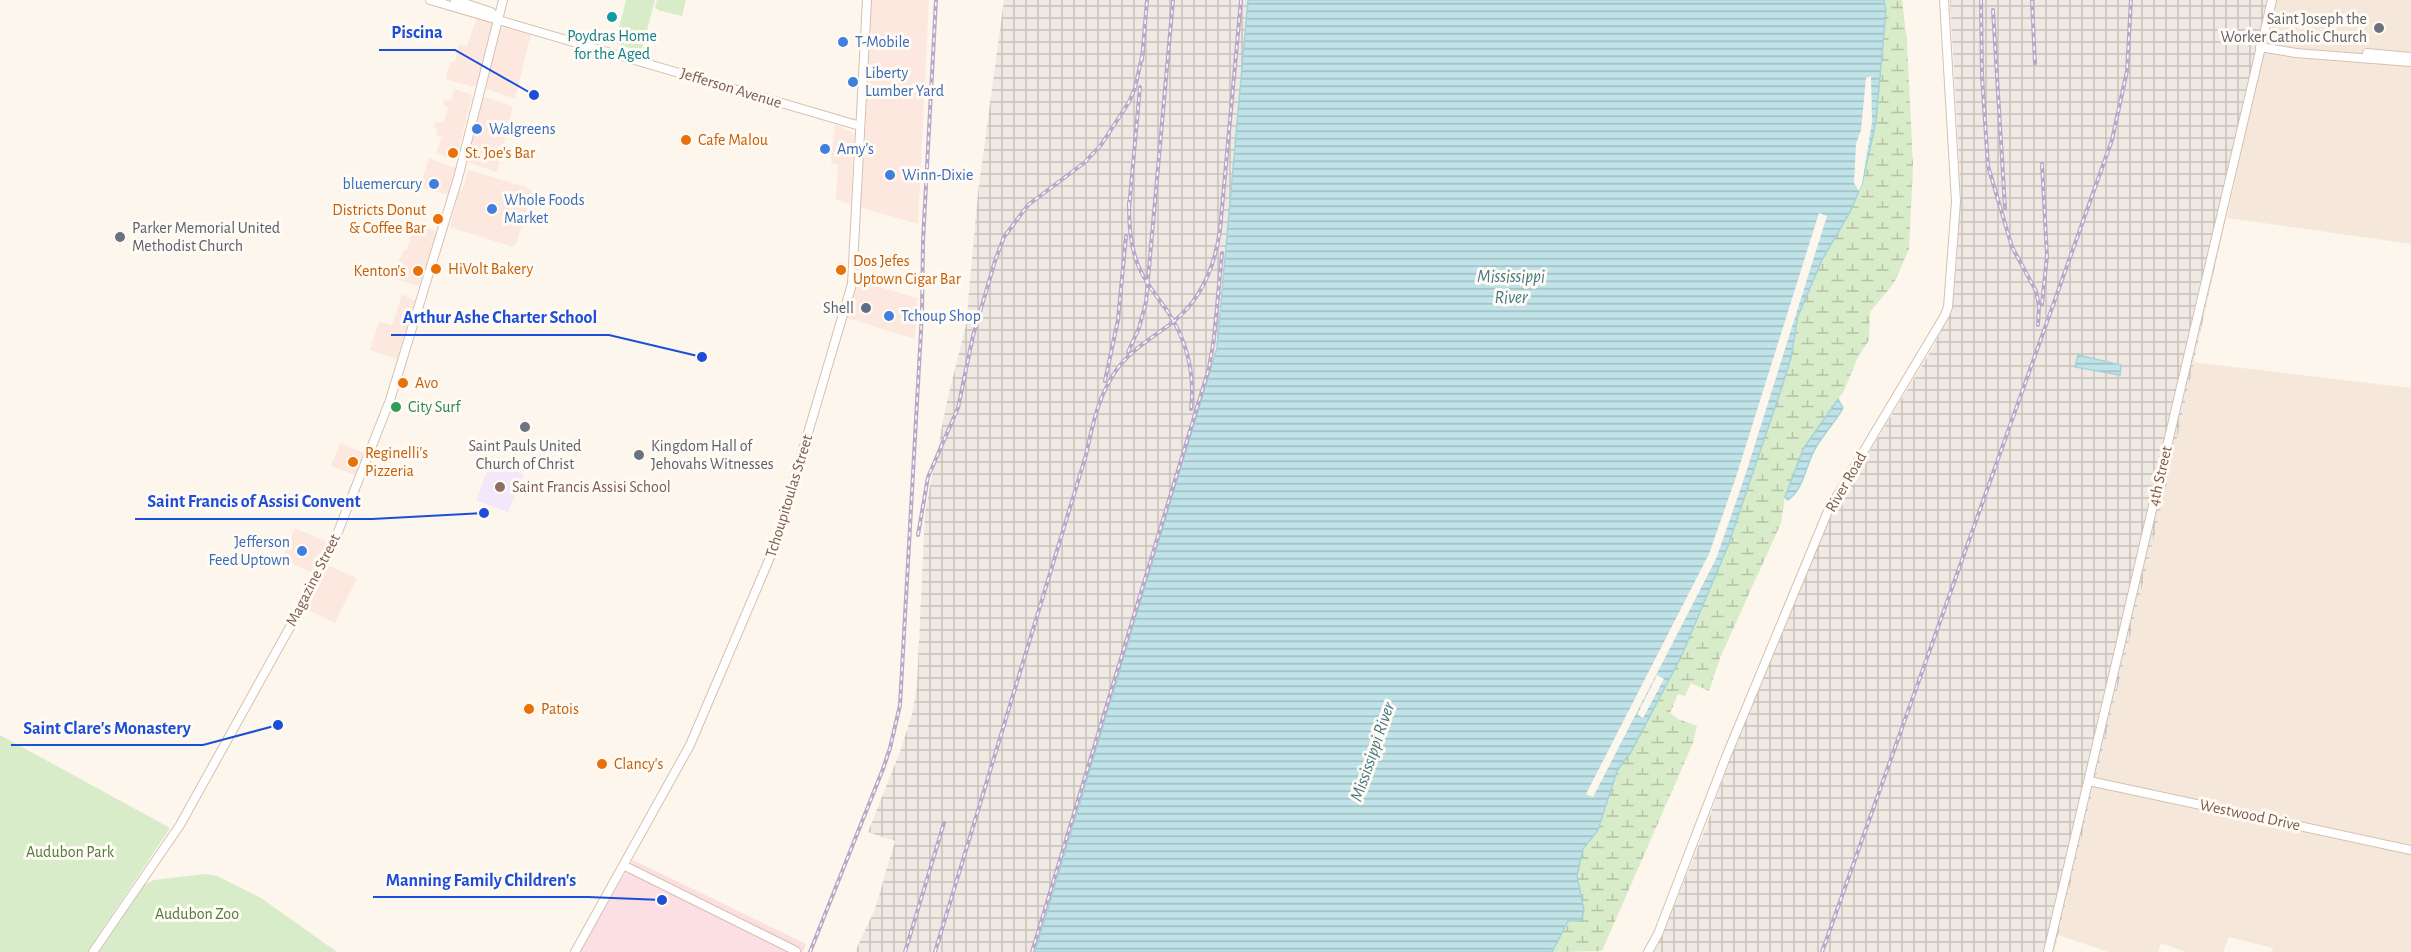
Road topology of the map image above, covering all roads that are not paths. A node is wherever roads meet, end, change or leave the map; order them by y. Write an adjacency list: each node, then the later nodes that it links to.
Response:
1 (430, 0): 7 (street, Jefferson Avenue)
2 (455, 0): 7 (street, Jefferson Avenue)
3 (503, 0): 7 (street, Magazine Street)
4 (867, 0): 11 (street, Tchoupitoulas Street)
5 (1944, 0): 18 (street, River Road)
6 (2272, 0): 8 (street, 4th Street)
7 (498, 20): 11 (street, Jefferson Avenue); 16 (street, Magazine Street)
8 (2260, 45): 9 (street); 10 (street); 12 (street, 4th Street)
9 (2411, 57)
10 (2411, 62)
11 (860, 126): 14 (street, Tchoupitoulas Street)
12 (2089, 781): 13 (street, Westwood Drive); 19 (street, 4th Street)
13 (2411, 850)
14 (625, 866): 15 (street); 17 (street, Tchoupitoulas Street)
15 (796, 951)
16 (93, 952)
17 (575, 952)
18 (1648, 952)
19 (2048, 952)

